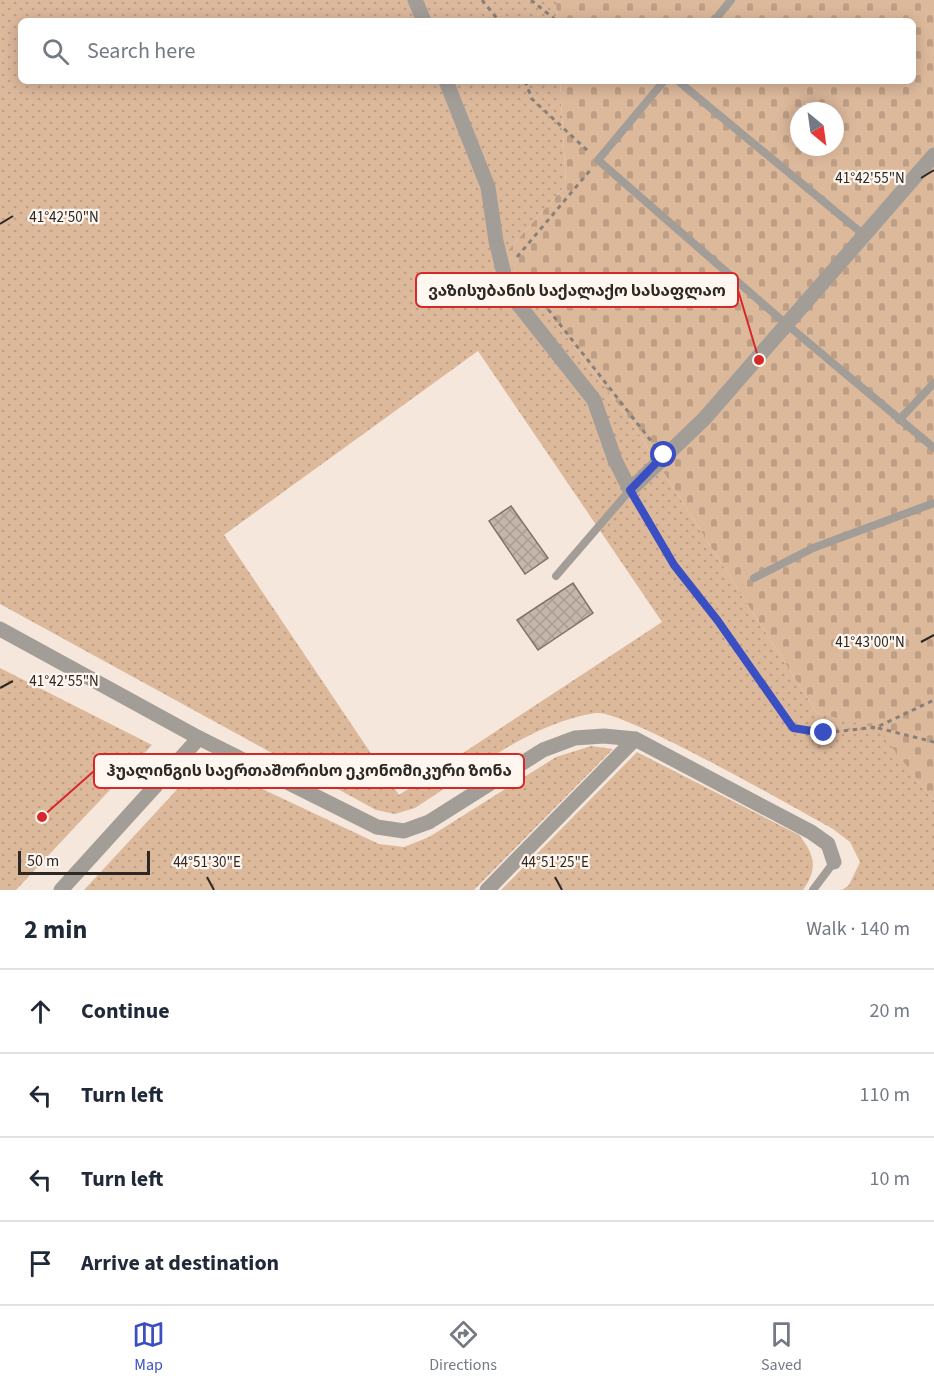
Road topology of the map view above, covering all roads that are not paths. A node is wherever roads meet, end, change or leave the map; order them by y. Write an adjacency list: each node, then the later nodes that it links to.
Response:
1 (415, 0): 3 (street)
2 (731, 0): 4 (lane)
3 (423, 18)
4 (716, 18)
5 (447, 84): 14 (street)
6 (661, 84): 10 (lane)
7 (682, 84): 9 (lane)
8 (934, 154): 9 (street)
9 (864, 235): 10 (street)
10 (785, 323): 12 (lane); 14 (street)
11 (934, 383): 12 (lane)
12 (899, 420): 13 (lane)
13 (934, 447)
14 (630, 490): 16 (lane)
15 (934, 502): 17 (lane)
16 (556, 576)
17 (754, 578)
18 (0, 629): 19 (street)
19 (199, 738): 20 (street); 22 (street)
20 (635, 739): 21 (street); 23 (street)
21 (834, 862): 24 (lane)
22 (61, 890)
23 (487, 890)
24 (813, 890)

